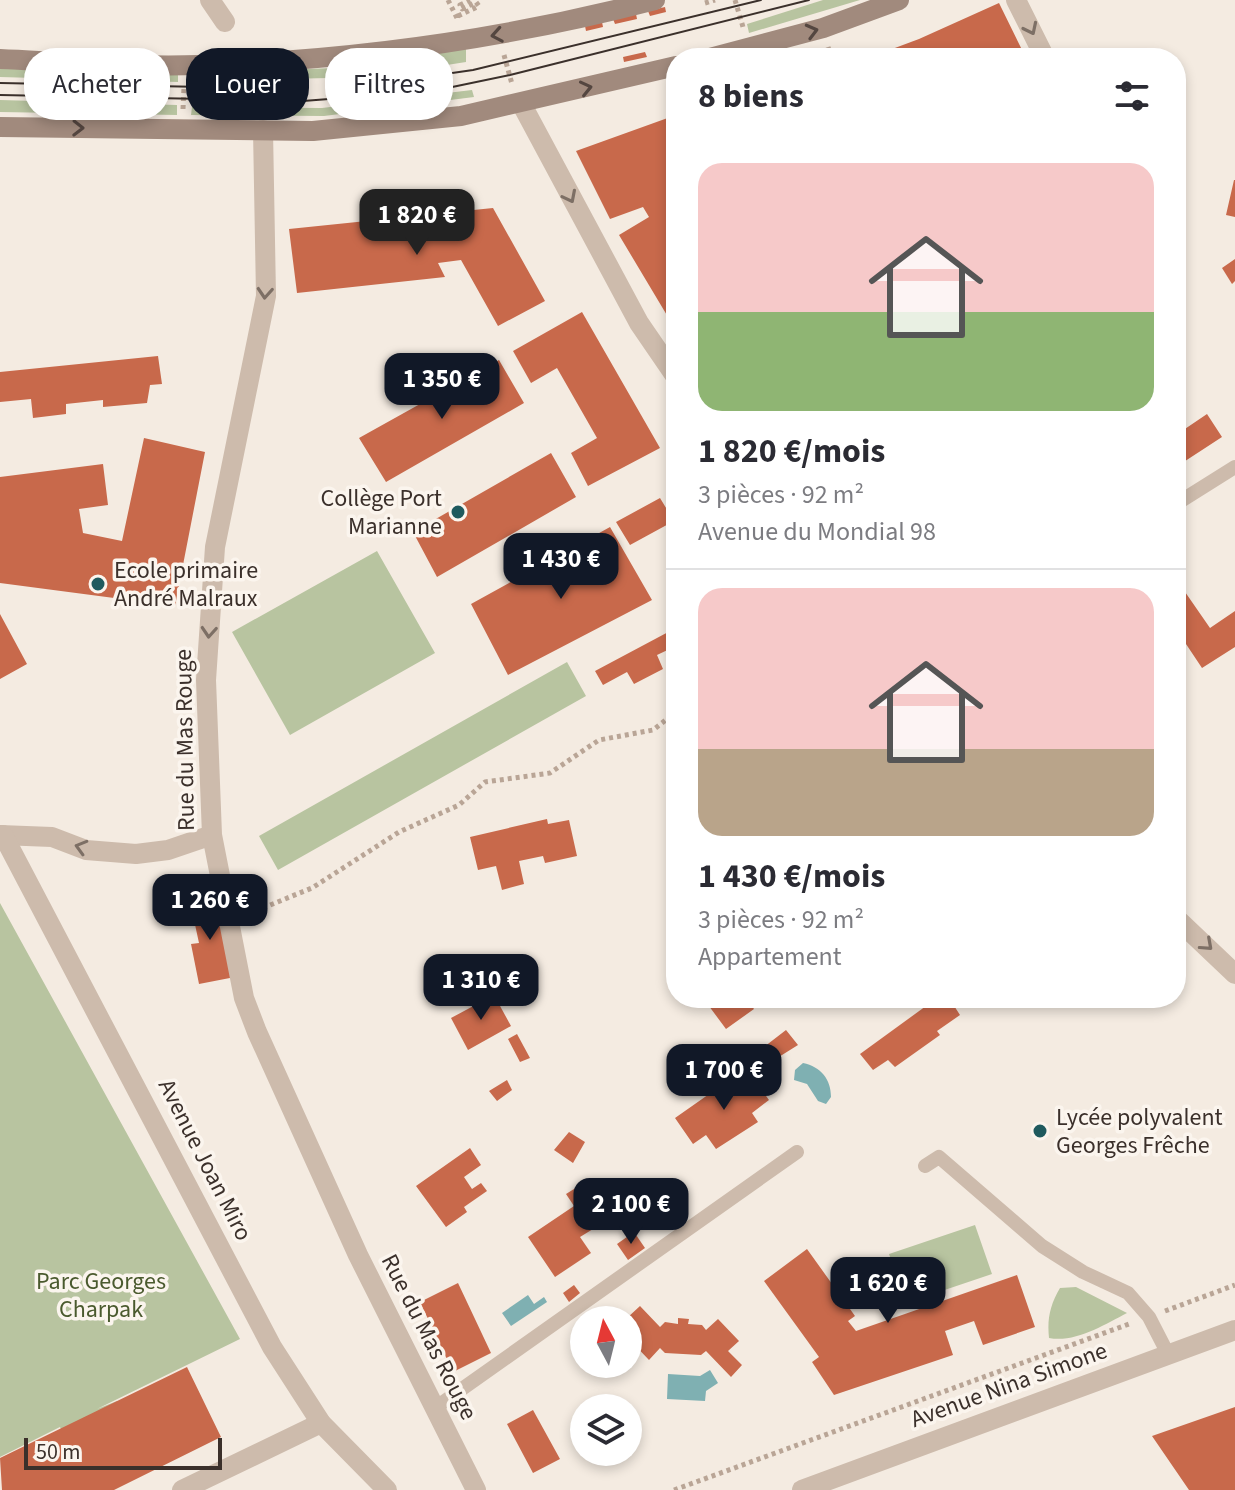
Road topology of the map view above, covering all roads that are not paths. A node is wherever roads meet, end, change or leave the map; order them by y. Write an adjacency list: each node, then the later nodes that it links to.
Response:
1 (210, 0): 5 (street)
2 (655, 0): 8 (main road, one-way to 8)
3 (899, 0): 6 (main road, one-way to 3)
4 (1016, 0): 7 (street, one-way to 7)
5 (225, 22)
6 (748, 48)
7 (1040, 48)
8 (0, 59)
9 (666, 68): 10 (main road, one-way to 9)
10 (517, 94): 12 (main road); 13 (street, one-way to 13)
11 (0, 127): 12 (main road, one-way to 12)
12 (263, 130): 17 (street, Rue du Mas Rouge, one-way to 17)
13 (666, 362)
14 (1235, 467): 15 (lane)
15 (1186, 498)
16 (2, 835): 17 (street, one-way to 16); 25 (street, Avenue Joan Miro)
17 (212, 835): 24 (street, Rue du Mas Rouge)
18 (1186, 927): 19 (street, one-way to 19)
19 (1235, 974)
20 (797, 1152): 24 (lane)
21 (925, 1166): 23 (lane)
22 (1235, 1330): 23 (street, Avenue Nina Simone)
23 (1168, 1354): 29 (street, Avenue Nina Simone)
24 (435, 1408): 28 (street, Rue du Mas Rouge)
25 (321, 1423): 26 (street); 27 (street, Avenue Joan Miro)
26 (182, 1490)
27 (387, 1490)
28 (476, 1490)
29 (802, 1490)

